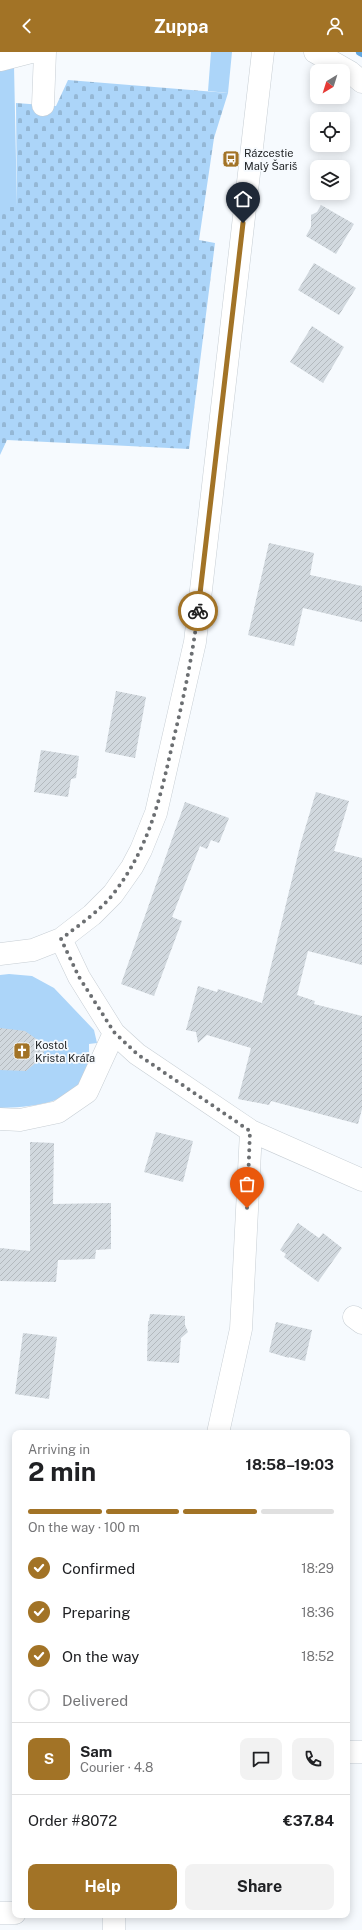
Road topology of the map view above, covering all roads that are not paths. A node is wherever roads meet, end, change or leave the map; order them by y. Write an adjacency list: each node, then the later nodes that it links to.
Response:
1 (31, 52): 5 (street)
2 (45, 52): 7 (street)
3 (263, 52): 8 (street)
4 (315, 52): 6 (street)
5 (0, 60)
6 (362, 82)
7 (43, 105)
8 (61, 939): 9 (street); 10 (street)
9 (0, 954)
10 (114, 1032): 11 (street); 12 (street)
11 (0, 1119)
12 (250, 1131): 13 (street); 14 (street)
13 (361, 1177)
14 (219, 1430)
15 (350, 1752): 16 (street)
16 (362, 1752)
17 (0, 1913): 18 (street)
18 (12, 1913)
19 (114, 1918): 20 (street)
20 (114, 1930)

